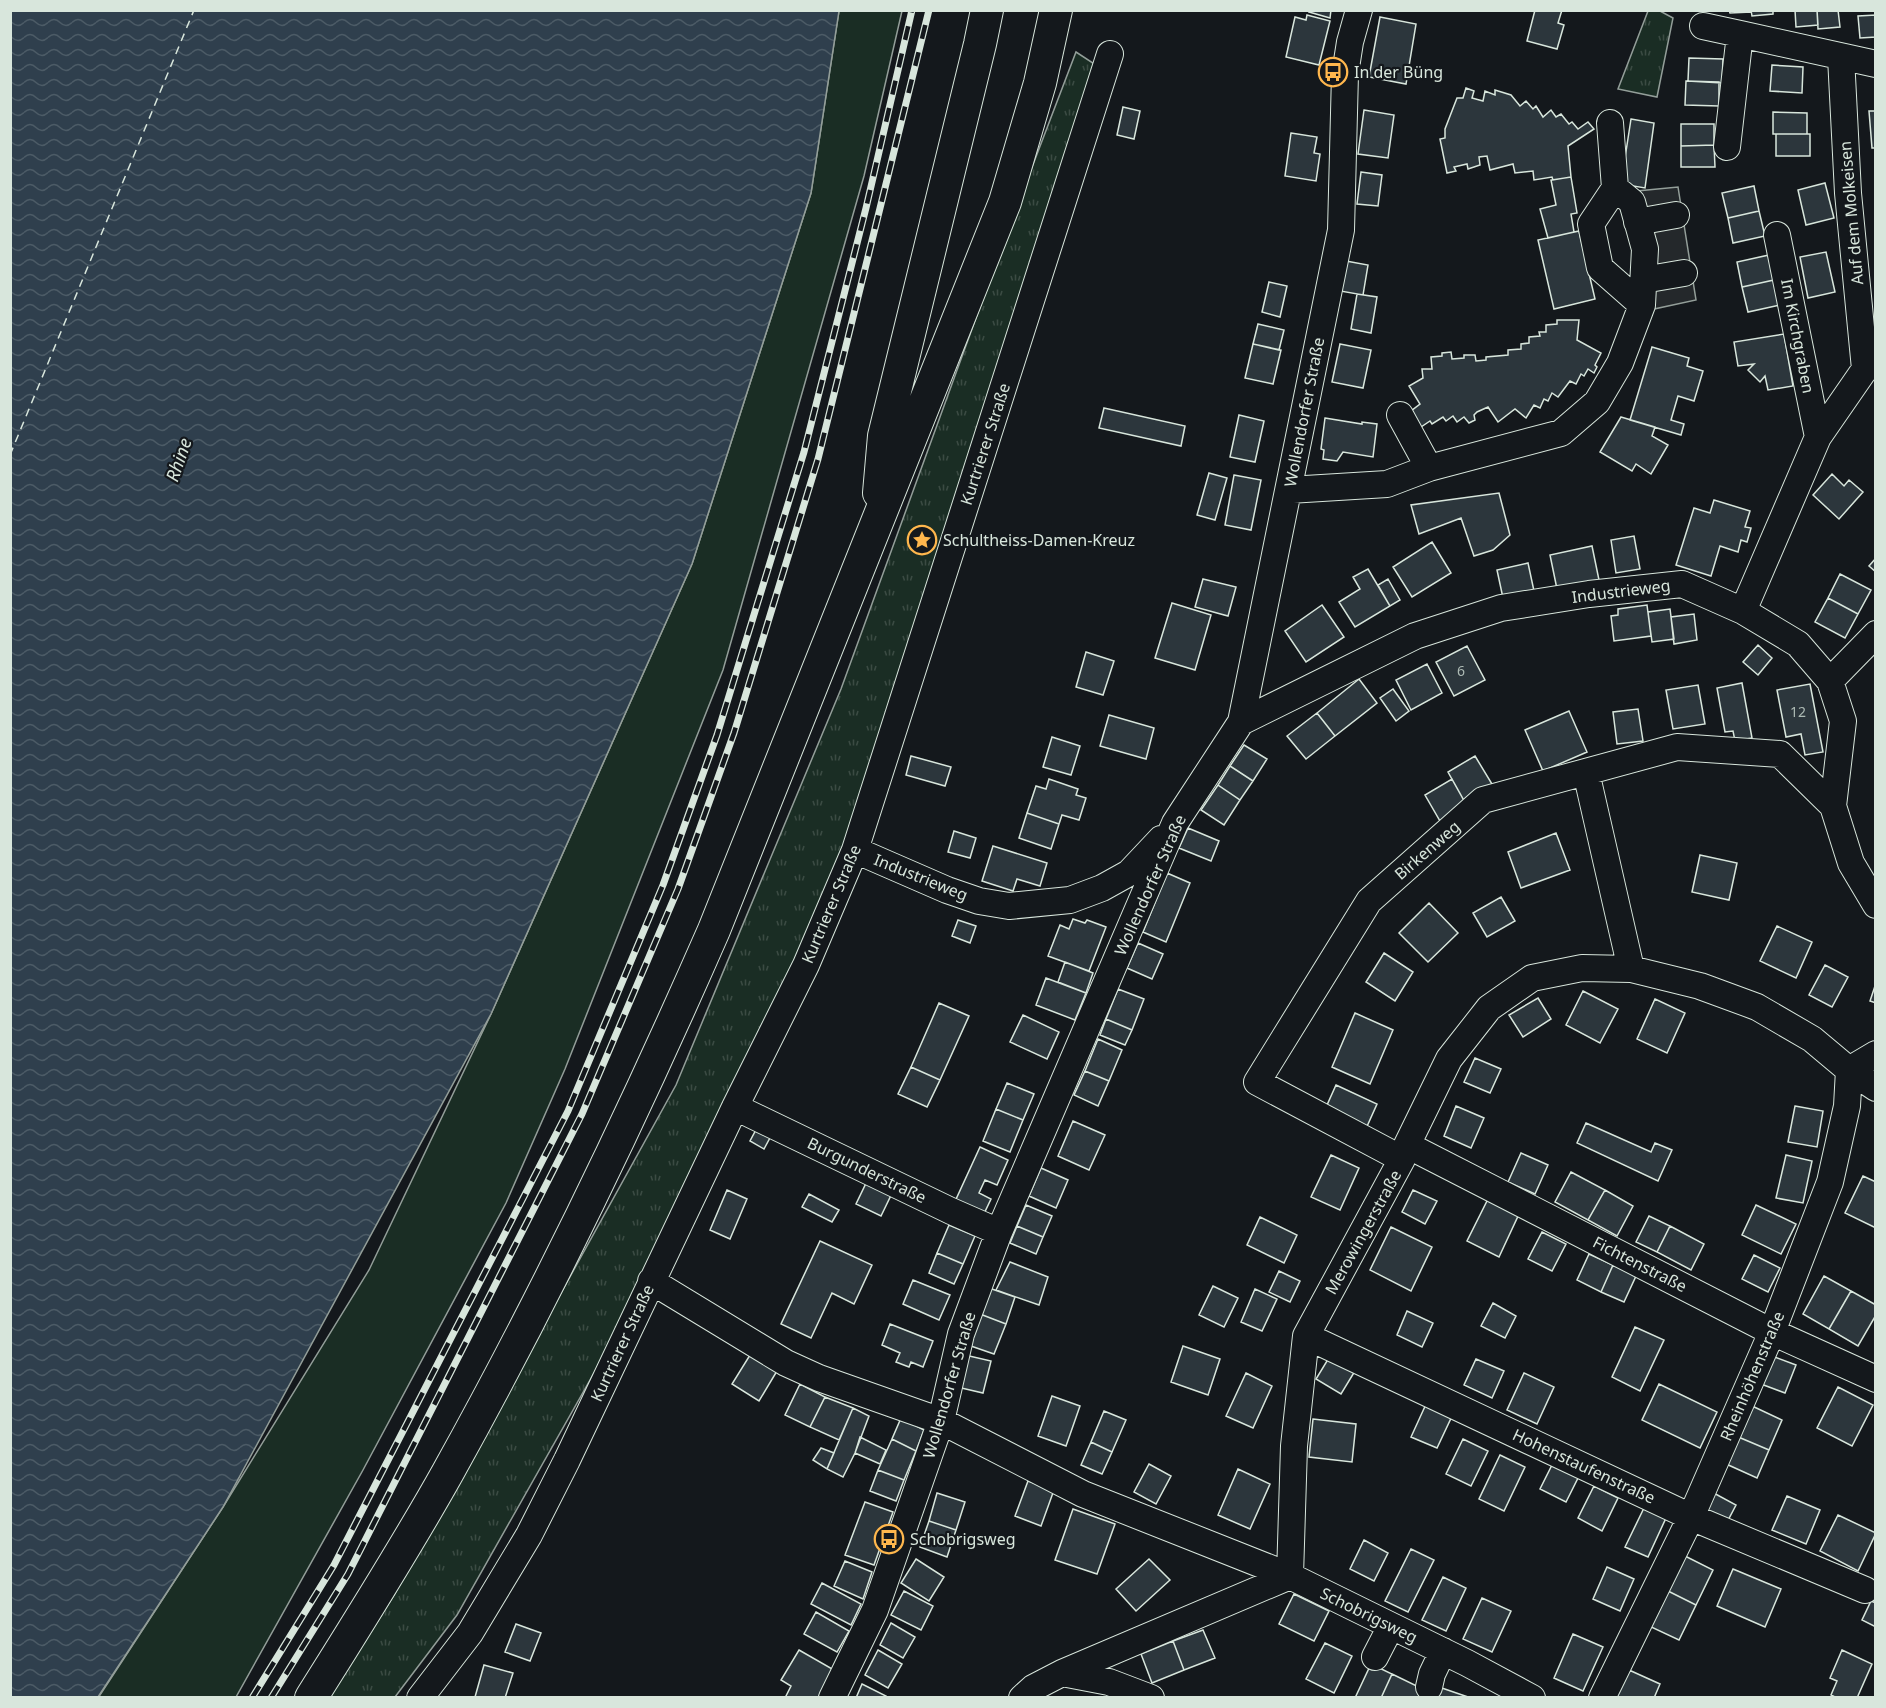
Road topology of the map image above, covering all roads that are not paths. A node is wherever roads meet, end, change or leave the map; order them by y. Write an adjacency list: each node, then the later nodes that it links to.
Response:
1 (987, 10): 25 (main road)
2 (1056, 10): 10 (main road)
3 (1080, 10): 10 (main road)
4 (1359, 10): 24 (street, Wollendorfer Straße)
5 (1703, 26): 6 (street)
6 (1740, 34): 8 (street); 12 (street)
7 (1110, 54): 33 (street, Kurtrierer Straße)
8 (1841, 57): 9 (street); 20 (street, Auf dem Molkeisen)
9 (1875, 64)
10 (1040, 83): 25 (main road)
11 (1610, 123): 13 (street)
12 (1727, 147)
13 (1615, 188): 15 (street); 19 (street)
14 (1676, 215): 15 (street)
15 (1637, 222): 18 (street)
16 (1778, 235): 22 (street, Im Kirchgraben)
17 (1684, 273): 18 (street)
18 (1643, 280): 19 (street)
19 (1642, 305): 23 (street)
20 (1870, 367): 22 (street)
21 (1400, 415): 23 (street)
22 (1818, 437): 26 (street)
23 (1429, 468): 24 (street)
24 (1289, 490): 29 (street, Wollendorfer Straße)
25 (877, 521): 55 (main road)
26 (1743, 610): 28 (street, Industrieweg); 29 (street, Industrieweg)
27 (1875, 634): 28 (street)
28 (1830, 681): 31 (street, Industrieweg)
29 (1241, 722): 32 (street, Wollendorfer Straße)
30 (1586, 772): 31 (street, Birkenweg); 35 (street); 40 (street, Birkenweg)
31 (1833, 806): 34 (street, Industrieweg)
32 (1175, 823): 33 (street, Industrieweg); 41 (street, Wollendorfer Straße)
33 (855, 850): 39 (street, Kurtrierer Straße)
34 (1875, 905)
35 (1631, 969): 37 (street, Merowingerstraße); 40 (street, Merowingerstraße)
36 (1875, 1054): 37 (street)
37 (1849, 1071): 38 (street, Merowingerstraße); 43 (street, Rheinhöhenstraße)
38 (1875, 1088)
39 (735, 1107): 41 (street, Burgunderstraße); 42 (street, Kurtrierer Straße)
40 (1405, 1152): 43 (street, Fichtenstraße); 44 (street, Merowingerstraße)
41 (999, 1232): 46 (street, Wollendorfer Straße)
42 (651, 1281): 46 (street, Schobrigsweg); 56 (street, Kurtrierer Straße)
43 (1772, 1332): 45 (street, Fichtenstraße); 47 (street, Rheinhöhenstraße)
44 (1306, 1336): 47 (street, Hohenstaufenstraße); 48 (street, Merowingerstraße)
45 (1875, 1379)
46 (941, 1421): 48 (street, Schobrigsweg); 57 (street, Wollendorfer Straße)
47 (1691, 1517): 49 (street, Hohenstaufenstraße); 61 (street, Rheinhöhenstraße)
48 (1290, 1576): 50 (street, Schobrigsweg); 53 (street)
49 (1865, 1590)
50 (1391, 1626): 51 (street, Schobrigsweg); 52 (street)
51 (1443, 1651): 54 (street); 60 (street, Schobrigsweg)
52 (1375, 1657)
53 (1062, 1672): 58 (street); 59 (street)
54 (1429, 1687)
55 (311, 1698)
56 (420, 1698)
57 (832, 1698)
58 (1022, 1698)
59 (1151, 1698)
60 (1532, 1698)
61 (1602, 1698)

